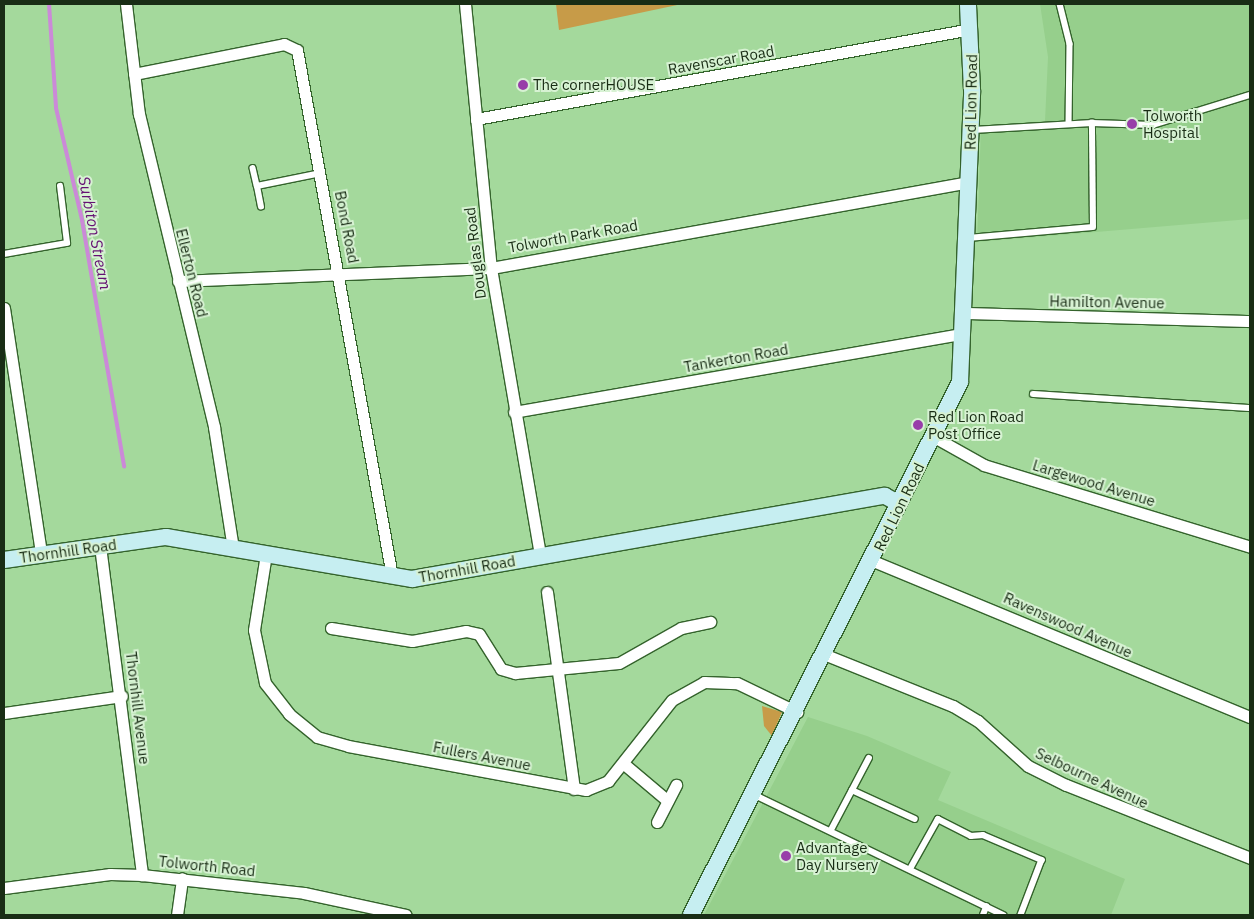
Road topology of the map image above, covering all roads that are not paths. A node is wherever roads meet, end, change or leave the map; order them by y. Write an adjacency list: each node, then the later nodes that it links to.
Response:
1 (126, 4): 6 (street, Ellerton Road)
2 (465, 4): 8 (street, Douglas Road)
3 (968, 4): 5 (street, Red Lion Road)
4 (1060, 4): 10 (lane)
5 (972, 29): 8 (street, Ravenscar Road); 11 (street, Red Lion Road)
6 (134, 74): 13 (street, Bond Road); 22 (street, Ellerton Road)
7 (1250, 95): 9 (lane)
8 (476, 119): 20 (street, Douglas Road)
9 (1092, 122): 10 (lane); 18 (lane)
10 (1069, 124): 11 (lane)
11 (970, 130): 14 (street, Red Lion Road)
12 (253, 168): 16 (lane)
13 (321, 173): 16 (lane); 21 (street, Bond Road)
14 (969, 182): 18 (street, Red Lion Road); 20 (street, Tolworth Park Road)
15 (60, 186): 19 (lane)
16 (257, 186): 17 (lane)
17 (261, 207)
18 (966, 238): 24 (street, Red Lion Road)
19 (4, 254)
20 (491, 268): 21 (street, Tolworth Park Road); 29 (street, Douglas Road)
21 (341, 274): 22 (street, Tolworth Park Road); 40 (street, Bond Road)
22 (178, 280): 34 (street, Ellerton Road)
23 (4, 308): 35 (street)
24 (964, 313): 25 (street, Hamilton Avenue); 26 (street, Red Lion Road)
25 (1250, 320)
26 (963, 334): 29 (street, Tankerton Road); 30 (street, Red Lion Road)
27 (1033, 394): 28 (lane)
28 (1250, 408)
29 (514, 412): 37 (street, Douglas Road)
30 (934, 438): 31 (street, Red Lion Road); 33 (street, Largewood Avenue)
31 (898, 503): 37 (street, Thornhill Road); 39 (street, Red Lion Road)
32 (100, 546): 34 (street, Thornhill Road); 35 (street, Thornhill Road); 46 (street, Thornhill Avenue)
33 (1250, 547)
34 (233, 548): 36 (street, Thornhill Road)
35 (41, 554): 38 (street, Thornhill Road)
36 (266, 554): 40 (street, Thornhill Road); 53 (street, Fullers Avenue)
37 (540, 556): 40 (street, Thornhill Road)
38 (4, 560)
39 (873, 561): 44 (street, Red Lion Road); 49 (street, Ravenswood Avenue)
40 (392, 576)
41 (547, 592): 45 (street)
42 (710, 622): 45 (street)
43 (331, 628): 45 (street)
44 (826, 655): 47 (street, Red Lion Road); 60 (street, Selbourne Avenue)
45 (560, 670): 53 (street)
46 (122, 696): 48 (street); 62 (street, Thornhill Avenue)
47 (797, 712): 51 (street, Fullers Avenue); 55 (street, Red Lion Road)
48 (4, 713)
49 (1250, 717)
50 (869, 758): 54 (lane)
51 (624, 764): 53 (street, Fullers Avenue); 56 (street)
52 (676, 786): 56 (street)
53 (574, 789)
54 (852, 790): 57 (lane); 59 (lane)
55 (755, 795): 59 (lane); 68 (street, Red Lion Road)
56 (668, 801): 58 (street)
57 (916, 819)
58 (657, 822)
59 (831, 830): 61 (lane)
60 (1250, 858)
61 (910, 869): 65 (lane); 71 (lane)
62 (142, 875): 63 (street, Tolworth Road); 64 (street, Tolworth Road)
63 (182, 878): 66 (street); 67 (street, Tolworth Road)
64 (4, 888)
65 (986, 907): 69 (lane); 70 (lane)
66 (177, 915)
67 (406, 915)
68 (691, 915)
69 (983, 915)
70 (1003, 915)
71 (1021, 915)

